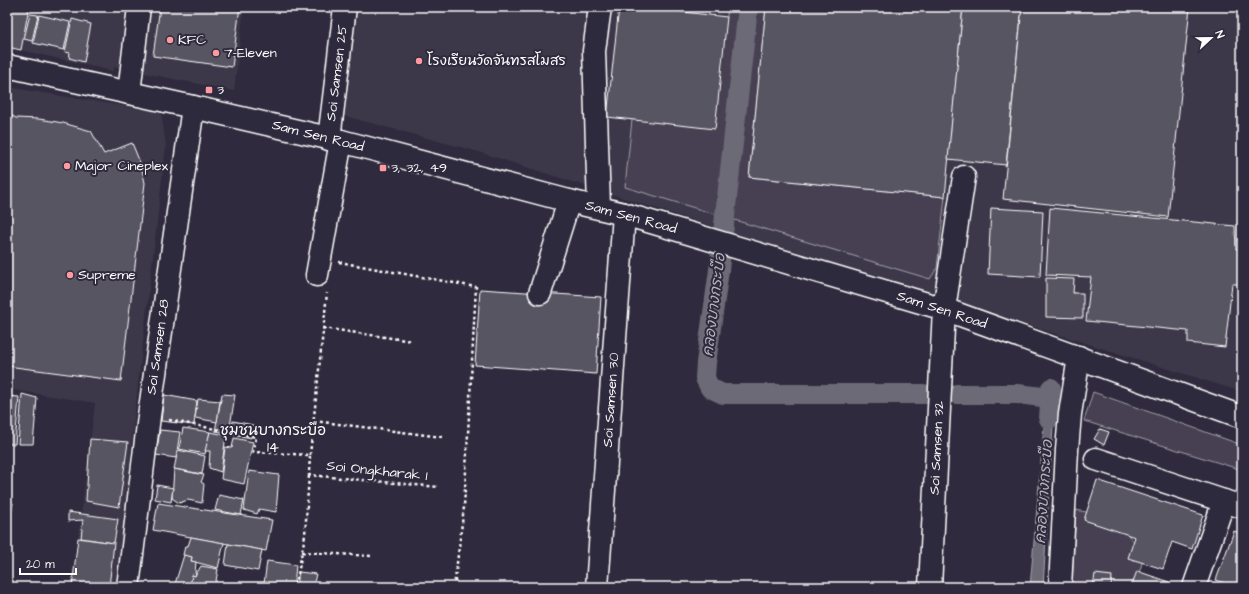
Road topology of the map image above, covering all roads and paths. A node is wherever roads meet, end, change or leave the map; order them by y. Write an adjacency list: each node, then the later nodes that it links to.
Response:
1 (139, 7): 5 (street)
2 (345, 7): 7 (street, Soi Samsen 25)
3 (600, 7): 10 (street)
4 (7, 66): 5 (street, Sam Sen Road)
5 (129, 93): 6 (street, Sam Sen Road)
6 (193, 107): 7 (street, Sam Sen Road); 31 (street, Soi Samsen 28)
7 (335, 140): 9 (street, Sam Sen Road); 13 (street, Soi Samsen 25)
8 (964, 177): 15 (street, Soi Samsen 32)
9 (569, 201): 10 (street, Sam Sen Road); 14 (street)
10 (599, 207): 11 (street, Sam Sen Road)
11 (624, 214): 15 (street, Sam Sen Road); 33 (street, Soi Samsen 30)
12 (338, 262): 32 (path)
13 (322, 283): 16 (path)
14 (540, 293)
15 (944, 309): 18 (street, Sam Sen Road); 34 (street, Soi Samsen 32)
16 (323, 328): 17 (path); 21 (path)
17 (412, 341)
18 (1079, 358): 19 (street, Sam Sen Road); 35 (street)
19 (1242, 417)
20 (164, 419): 23 (path, Soi Ongkharak 1)
21 (314, 421): 22 (path); 23 (path)
22 (442, 437)
23 (310, 455): 25 (path, Soi Ongkharak 1)
24 (1096, 459): 27 (street)
25 (309, 475): 26 (path, Soi Ongkharak 1); 28 (path)
26 (438, 487)
27 (1233, 504): 36 (street)
28 (302, 552): 29 (path); 30 (path)
29 (371, 556)
30 (297, 580)
31 (128, 587)
32 (454, 587)
33 (597, 587)
34 (930, 587)
35 (1060, 587)
36 (1194, 587)

